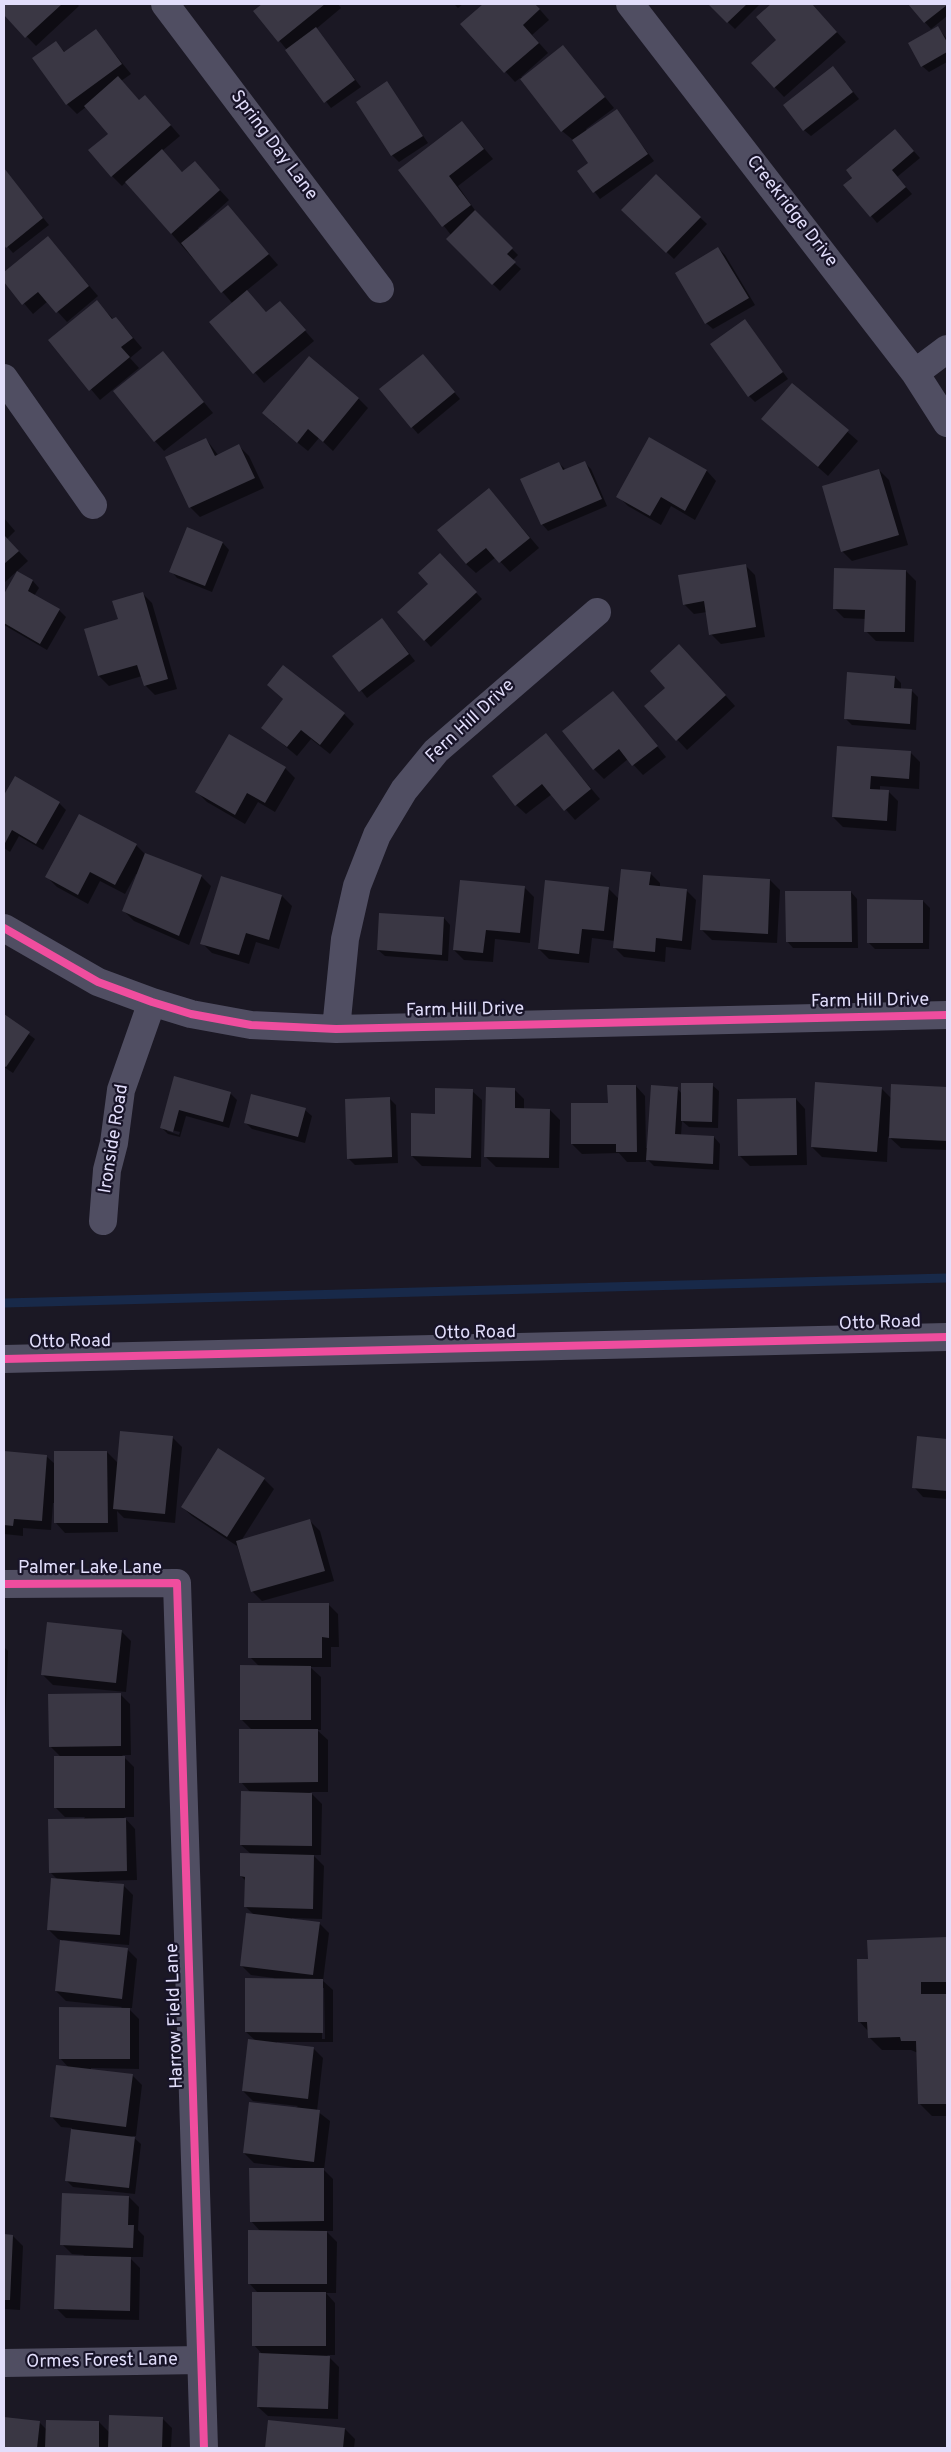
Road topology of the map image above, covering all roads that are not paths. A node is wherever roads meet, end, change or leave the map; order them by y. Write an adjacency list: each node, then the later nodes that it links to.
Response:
1 (165, 4): 3 (street, Spring Day Lane)
2 (630, 4): 5 (street, Creekridge Drive)
3 (380, 289)
4 (947, 349): 5 (street)
5 (915, 373): 7 (street, Creekridge Drive)
6 (4, 378): 8 (street)
7 (947, 423)
8 (93, 505)
9 (596, 612): 13 (street, Fern Hill Drive)
10 (4, 928): 11 (street, Farm Hill Drive)
11 (152, 1002): 13 (street, Farm Hill Drive); 14 (street, Ironside Road)
12 (947, 1015): 13 (street, Farm Hill Drive)
13 (336, 1029)
14 (103, 1221)
15 (947, 1338): 16 (street, Otto Road)
16 (4, 1359)
17 (177, 1583): 18 (street, Palmer Lake Lane); 19 (street, Harrow Field Lane)
18 (4, 1584)
19 (201, 2360): 20 (street, Ormes Forest Lane); 21 (street, Harrow Field Lane)
20 (4, 2363)
21 (204, 2448)

